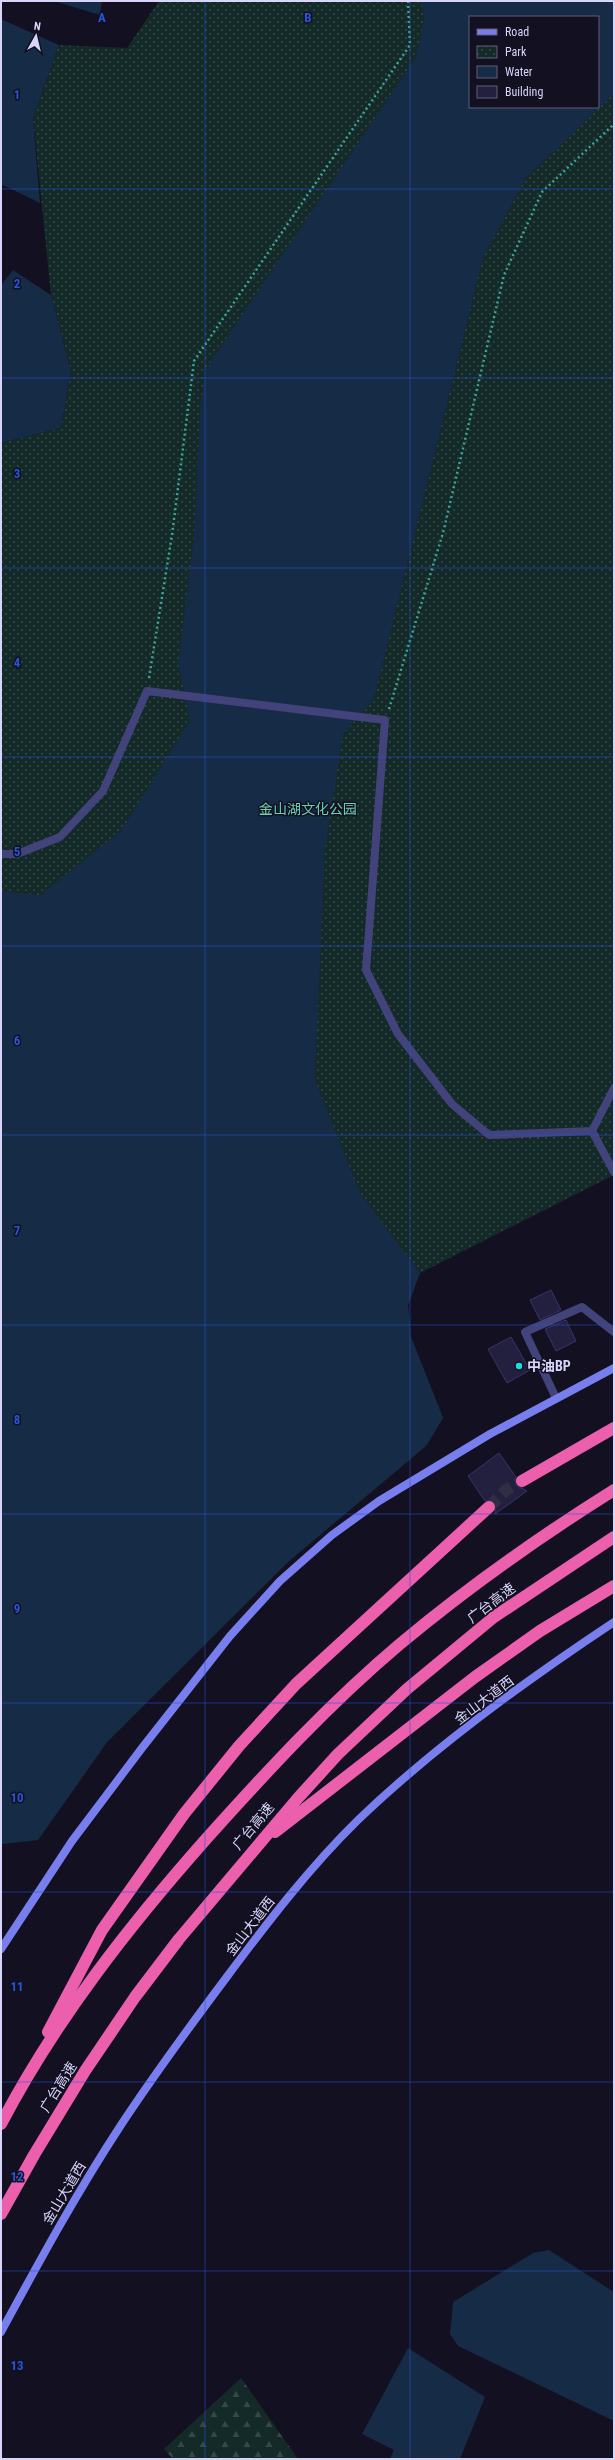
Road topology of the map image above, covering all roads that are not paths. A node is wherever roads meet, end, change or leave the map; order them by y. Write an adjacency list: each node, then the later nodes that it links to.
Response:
1 (1, 854): 3 (lane)
2 (614, 1088): 3 (lane)
3 (592, 1131): 4 (lane)
4 (614, 1172)
5 (614, 1332): 7 (lane)
6 (614, 1368): 7 (main road)
7 (556, 1398): 16 (main road)
8 (614, 1428): 9 (highway)
9 (522, 1481)
10 (614, 1490): 17 (highway, 广台高速)
11 (488, 1507): 17 (highway)
12 (614, 1538): 15 (highway, 广台高速)
13 (614, 1586): 15 (highway)
14 (614, 1622): 20 (main road, 金山大道西)
15 (253, 1849): 19 (highway, 广台高速)
16 (1, 1949)
17 (23, 2082): 18 (highway, 广台高速)
18 (1, 2124)
19 (1, 2214)
20 (1, 2332)

